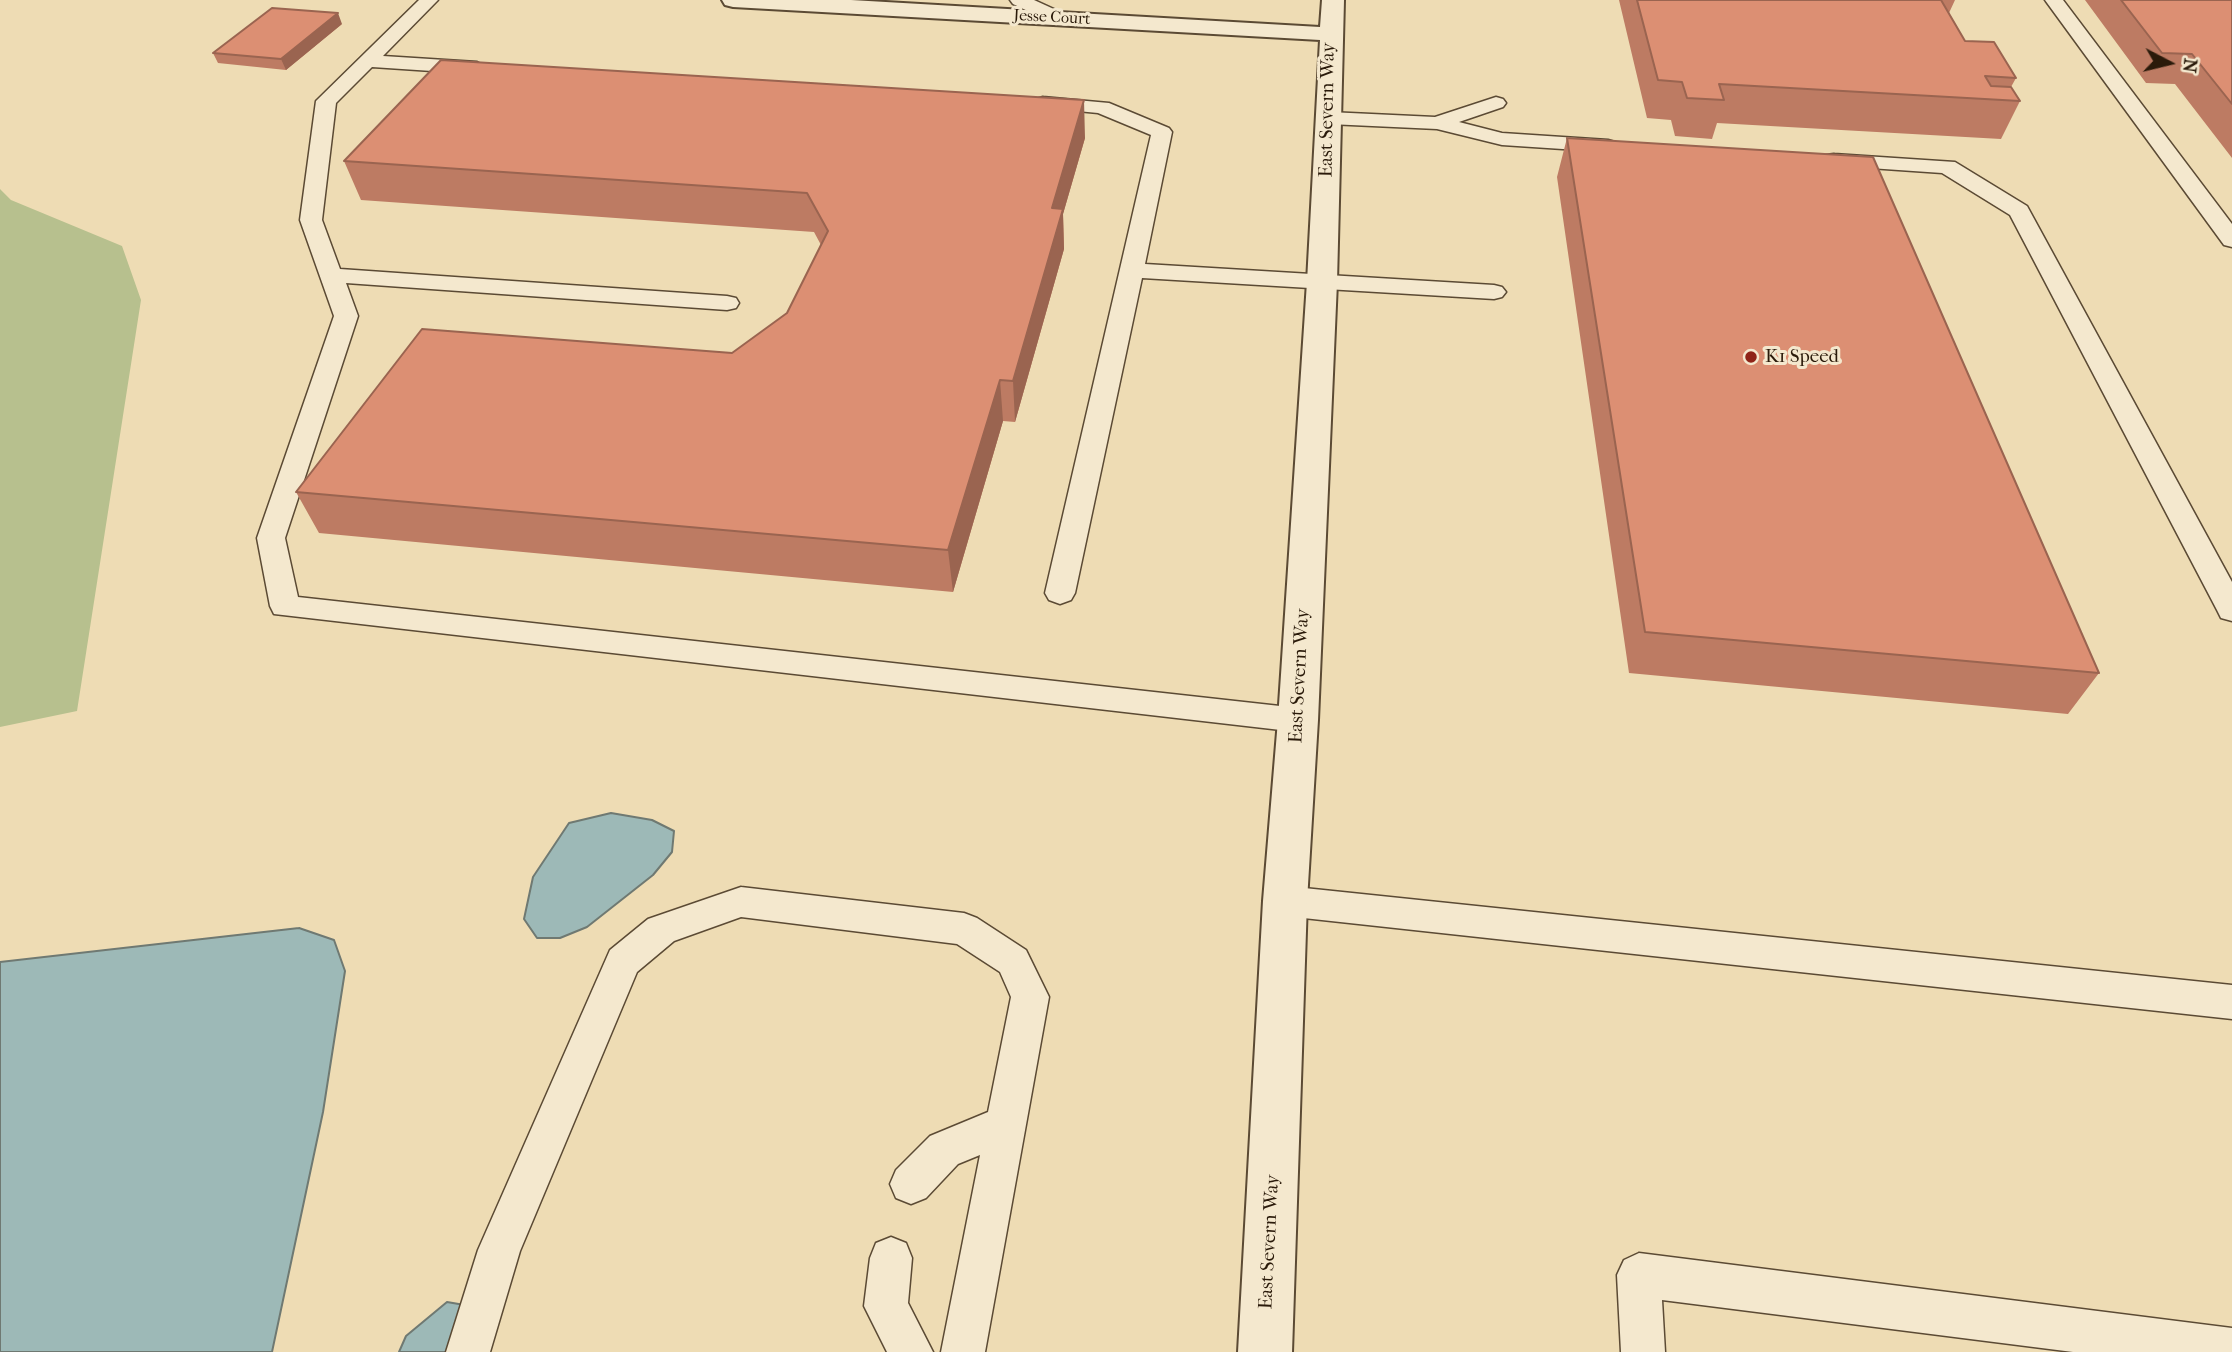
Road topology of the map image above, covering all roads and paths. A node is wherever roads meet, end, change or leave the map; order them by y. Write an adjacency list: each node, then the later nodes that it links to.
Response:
1 (429, 0): 7 (lane)
2 (733, 0): 6 (street, Jesse Court)
3 (1019, 0): 6 (lane)
4 (2054, 0): 15 (lane)
5 (1331, 17): 6 (street, Jesse Court); 11 (street, East Severn Way)
6 (1060, 19)
7 (366, 61): 8 (lane); 17 (lane)
8 (505, 70)
9 (1018, 102): 16 (lane)
10 (1496, 103): 12 (lane)
11 (1329, 118): 12 (lane); 18 (street, East Severn Way)
12 (1437, 123): 13 (lane)
13 (1623, 147)
14 (1812, 158): 22 (lane)
15 (2232, 240)
16 (1132, 270): 18 (lane); 21 (lane)
17 (331, 275): 20 (lane); 23 (lane)
18 (1322, 282): 19 (lane); 23 (street, East Severn Way)
19 (1494, 292)
20 (727, 303)
21 (1060, 593)
22 (2232, 610)
23 (1298, 720): 24 (street, East Severn Way)
24 (1285, 901): 25 (lane); 33 (street, East Severn Way)
25 (2232, 1002)
26 (1006, 1124): 27 (lane); 30 (lane); 32 (lane)
27 (911, 1184)
28 (891, 1258): 31 (lane)
29 (2232, 1350): 34 (lane)
30 (468, 1352)
31 (911, 1352)
32 (963, 1352)
33 (1265, 1352)
34 (1643, 1352)

